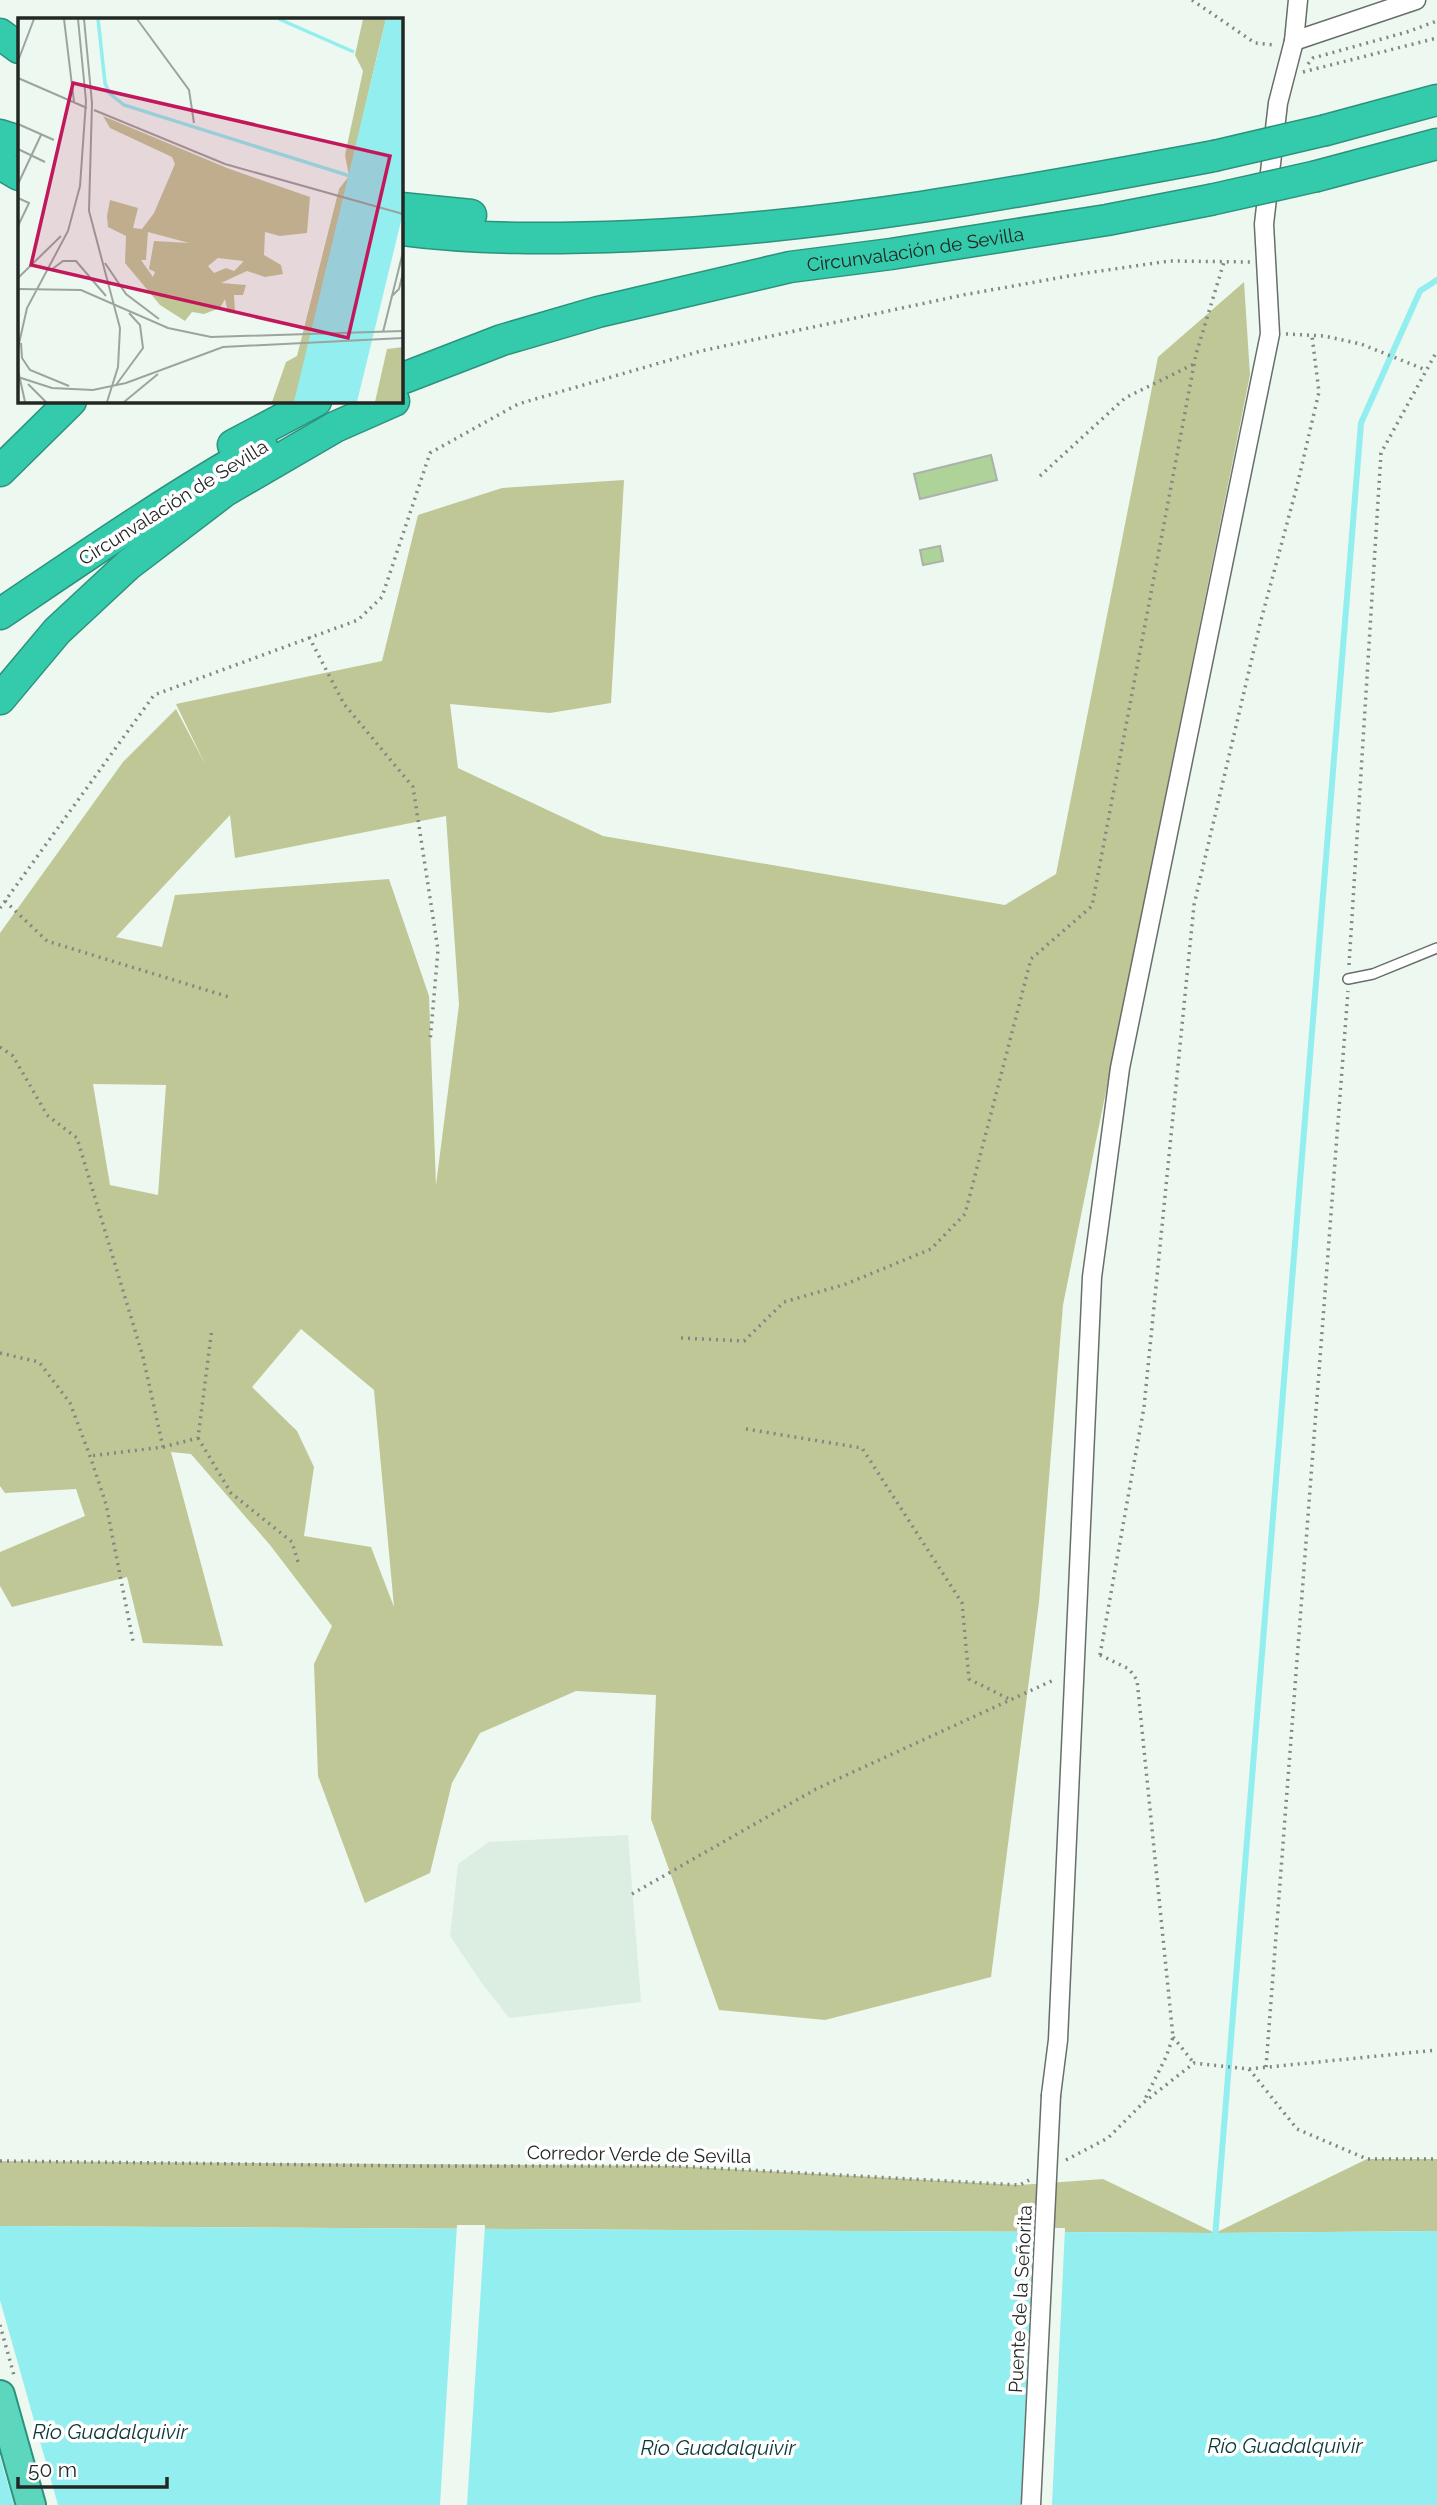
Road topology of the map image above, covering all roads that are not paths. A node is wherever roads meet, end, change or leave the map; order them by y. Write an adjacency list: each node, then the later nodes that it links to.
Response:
1 (1298, 0): 4 (street, Puente de la Señorita)
2 (1416, 0): 4 (street)
3 (0, 34): 5 (highway)
4 (1294, 41): 32 (street, Puente de la Señorita, bridge)
5 (18, 47)
6 (1437, 100): 14 (highway, Circunvalación de Sevilla, bridge)
7 (0, 135): 8 (highway)
8 (18, 141)
9 (1437, 144): 15 (highway, Circunvalación de Sevilla, bridge)
10 (0, 164): 11 (highway)
11 (18, 174)
12 (402, 208): 14 (highway)
13 (402, 230): 14 (highway, Circunvalación de Sevilla)
14 (674, 234)
15 (790, 267): 16 (highway, Circunvalación de Sevilla); 17 (highway)
16 (598, 312): 18 (highway, Circunvalación de Sevilla); 19 (highway)
17 (402, 360)
18 (402, 379)
19 (402, 398)
20 (70, 402): 24 (highway)
21 (314, 402): 25 (highway)
22 (350, 402): 26 (highway, Circunvalación de Sevilla)
23 (392, 402): 27 (highway)
24 (0, 471)
25 (0, 595)
26 (0, 614)
27 (0, 699)
28 (1437, 948): 29 (lane)
29 (1348, 979)
30 (0, 2395): 31 (highway)
31 (31, 2505)
32 (1031, 2505)

